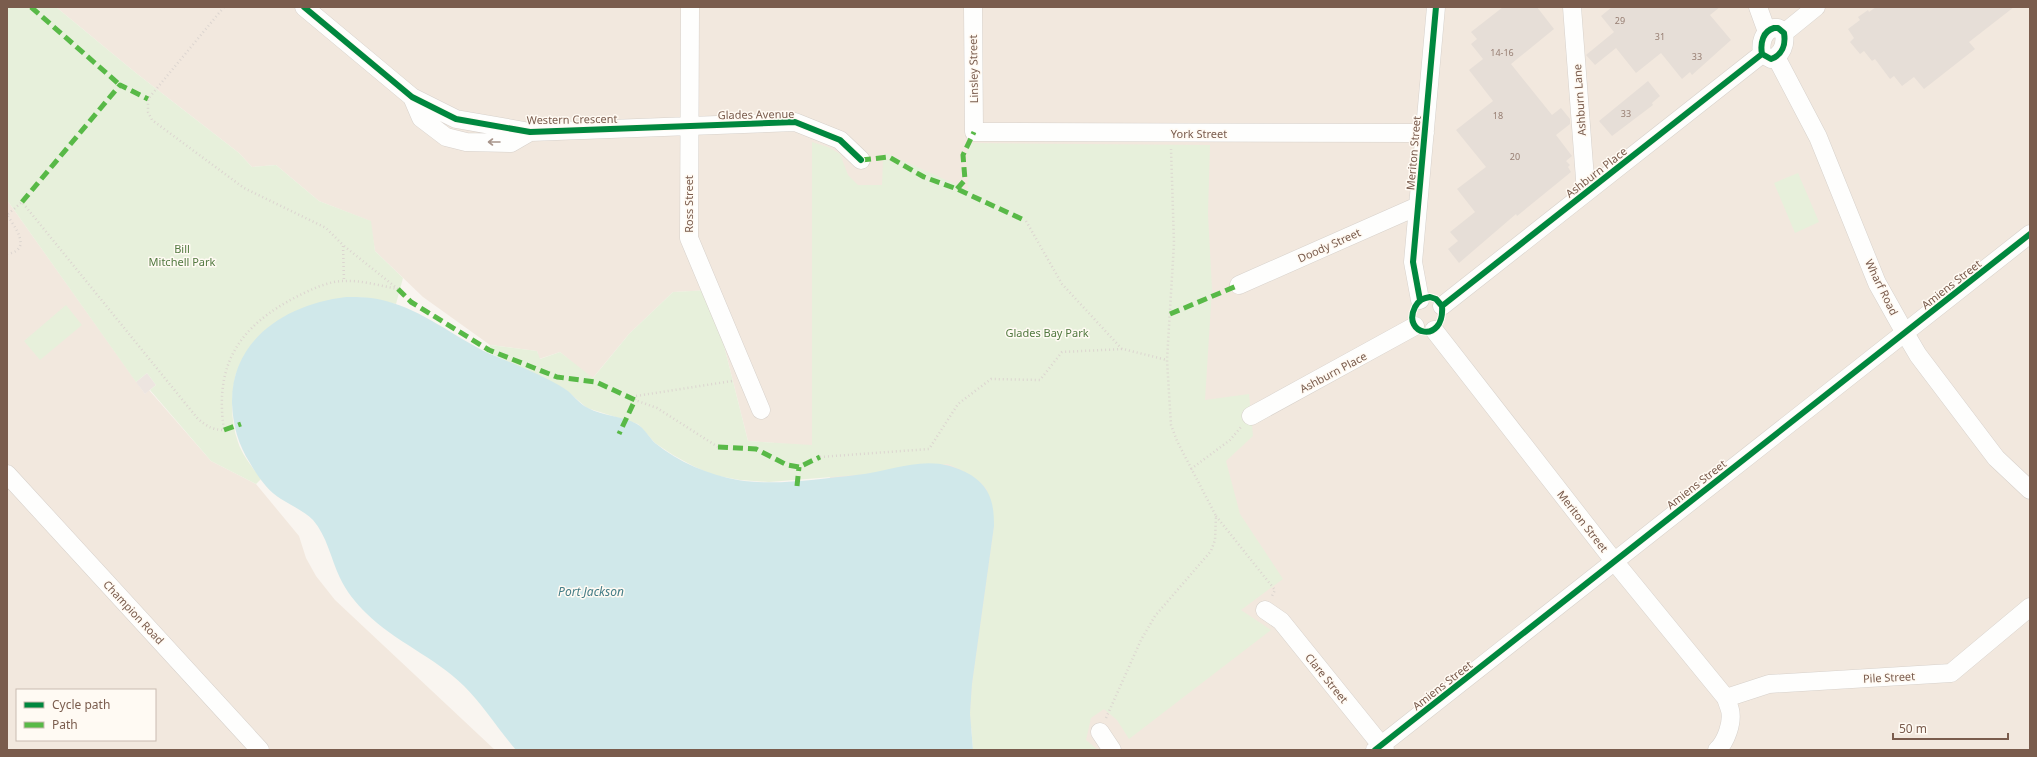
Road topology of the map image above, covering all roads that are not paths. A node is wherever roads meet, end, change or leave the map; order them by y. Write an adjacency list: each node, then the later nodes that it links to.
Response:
1 (304, 7): 10 (street, Western Crescent)
2 (690, 7): 10 (street, Ross Street)
3 (973, 7): 11 (street, Linsley Street)
4 (1436, 7): 12 (street, Meriton Street)
5 (1572, 7): 14 (street, Ashburn Lane)
6 (1758, 7): 8 (street)
7 (1816, 7): 8 (street)
8 (1776, 33): 9 (street)
9 (1769, 55): 14 (street, Ashburn Place); 22 (street, Wharf Road)
10 (688, 126): 13 (street, Glades Avenue); 23 (street, Ross Street)
11 (974, 132): 12 (street, York Street)
12 (1425, 133): 15 (street, Meriton Street)
13 (861, 160)
14 (1586, 192): 19 (street, Ashburn Place)
15 (1418, 206): 17 (street, Doody Street); 18 (street, Meriton Street)
16 (2030, 234): 22 (street, Amiens Street)
17 (1239, 284)
18 (1420, 300): 19 (street); 20 (street)
19 (1442, 306): 21 (street)
20 (1415, 326): 21 (street); 24 (street, Ashburn Place)
21 (1434, 330): 27 (street, Meriton Street)
22 (1905, 333): 26 (street, Wharf Road); 27 (street, Amiens Street)
23 (761, 410)
24 (1251, 416)
25 (7, 474): 33 (street, Champion Road)
26 (2030, 490)
27 (1614, 561): 30 (street, Meriton Street); 32 (street, Amiens Street)
28 (2030, 607): 30 (street, Pile Street)
29 (1265, 610): 32 (street, Clare Street)
30 (1728, 705): 35 (street)
31 (1100, 732): 34 (street)
32 (1380, 748)
33 (260, 750)
34 (1112, 750)
35 (1718, 750)

